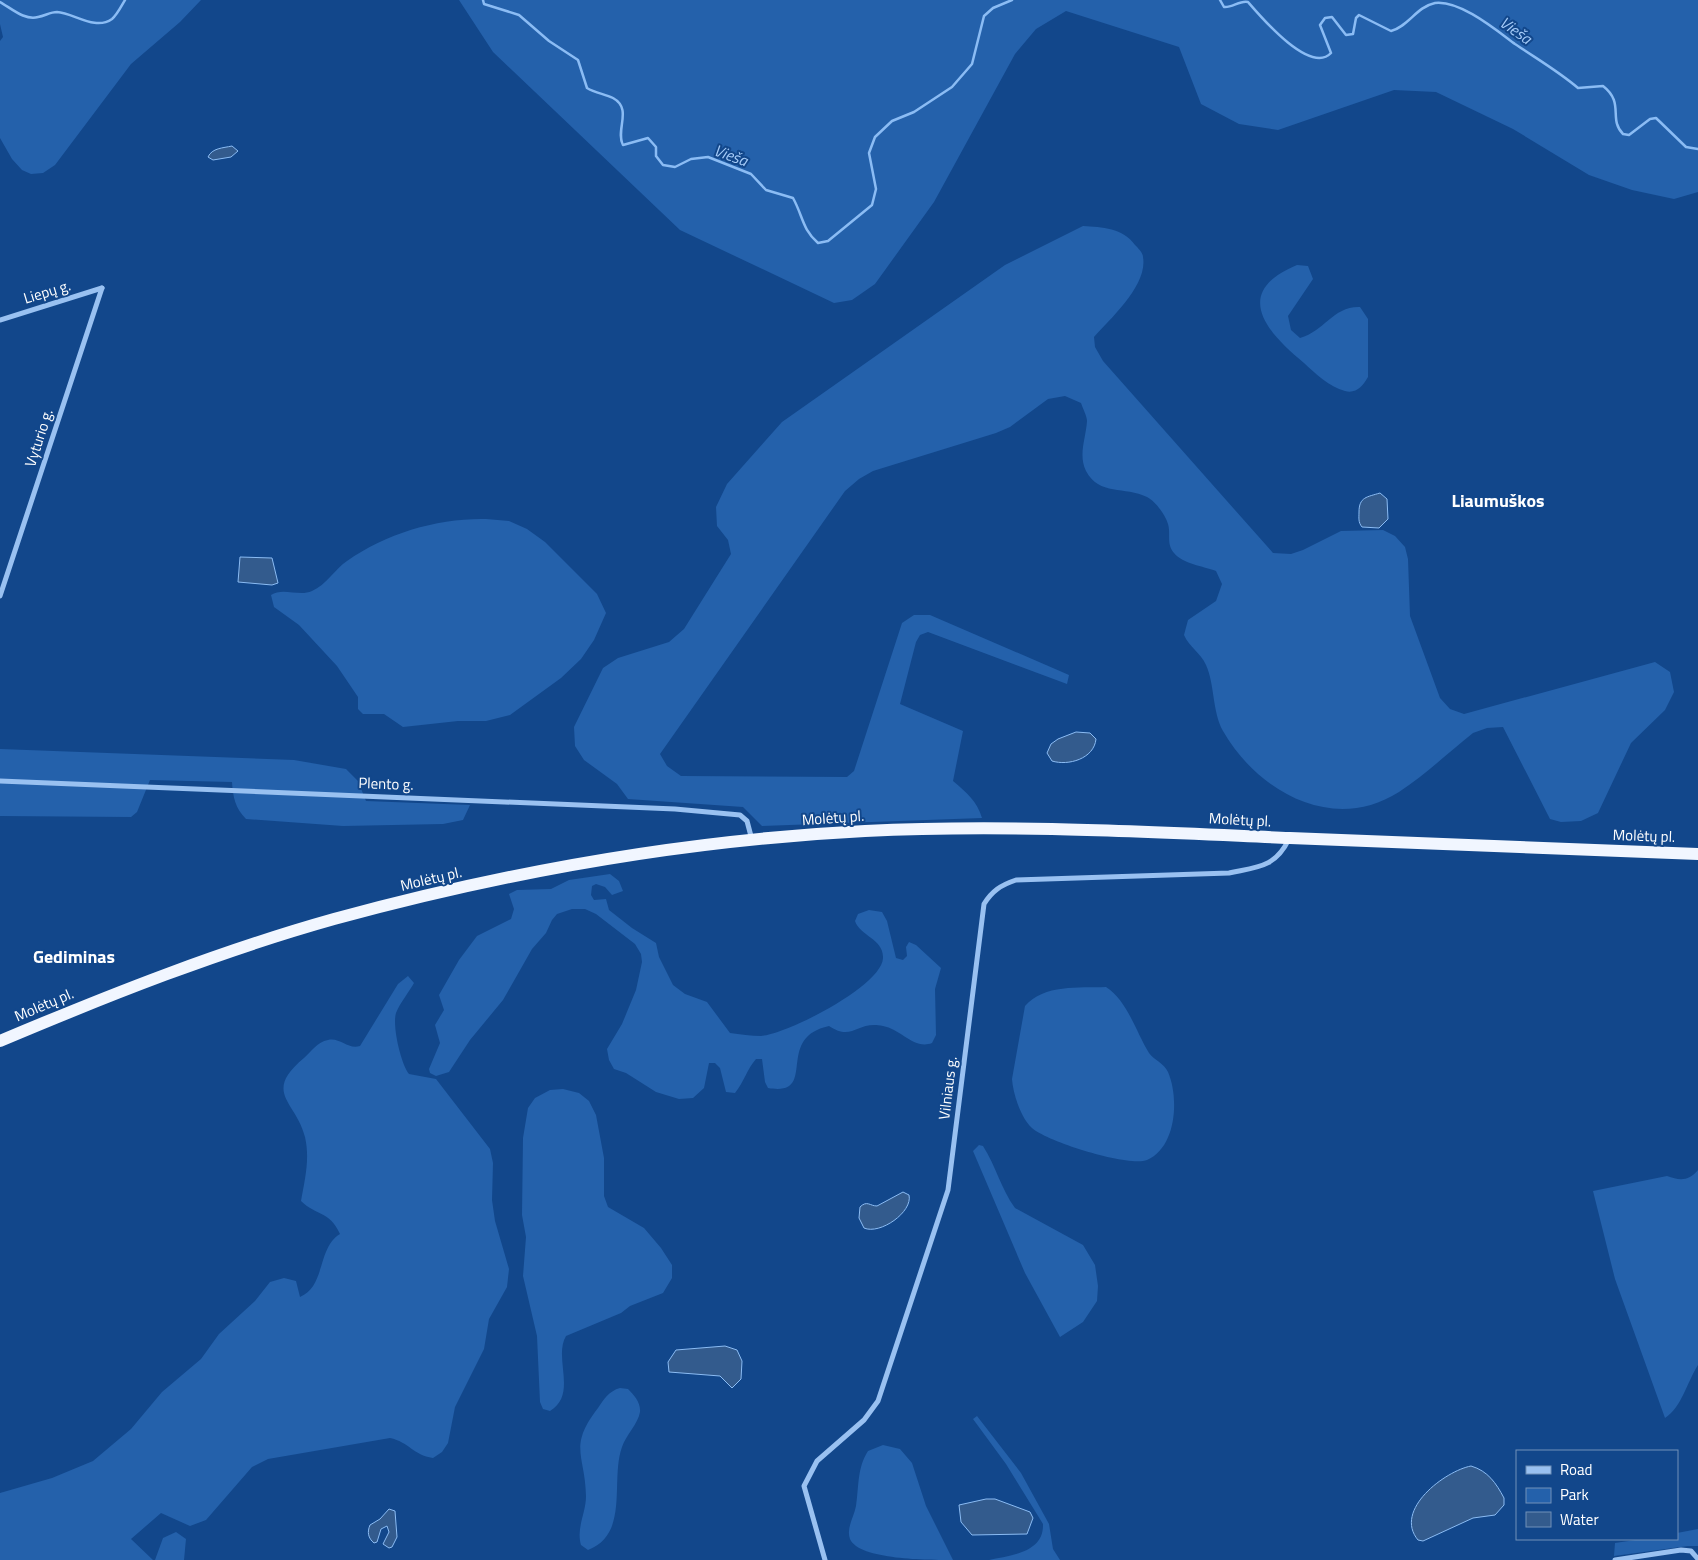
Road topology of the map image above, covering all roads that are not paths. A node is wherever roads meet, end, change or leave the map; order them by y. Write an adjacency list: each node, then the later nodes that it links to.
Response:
1 (102, 288): 2 (street, Liepų g.); 3 (street, Vyturio g.)
2 (0, 320)
3 (0, 596)
4 (0, 781): 6 (street, Plento g.)
5 (1289, 838): 6 (highway, Molėtų pl.); 7 (highway, Molėtų pl.); 10 (street, Vilniaus g.)
6 (752, 840): 8 (highway, Molėtų pl.)
7 (1698, 854)
8 (0, 1041)
9 (1698, 1559): 11 (street)
10 (825, 1560)
11 (1615, 1560)

